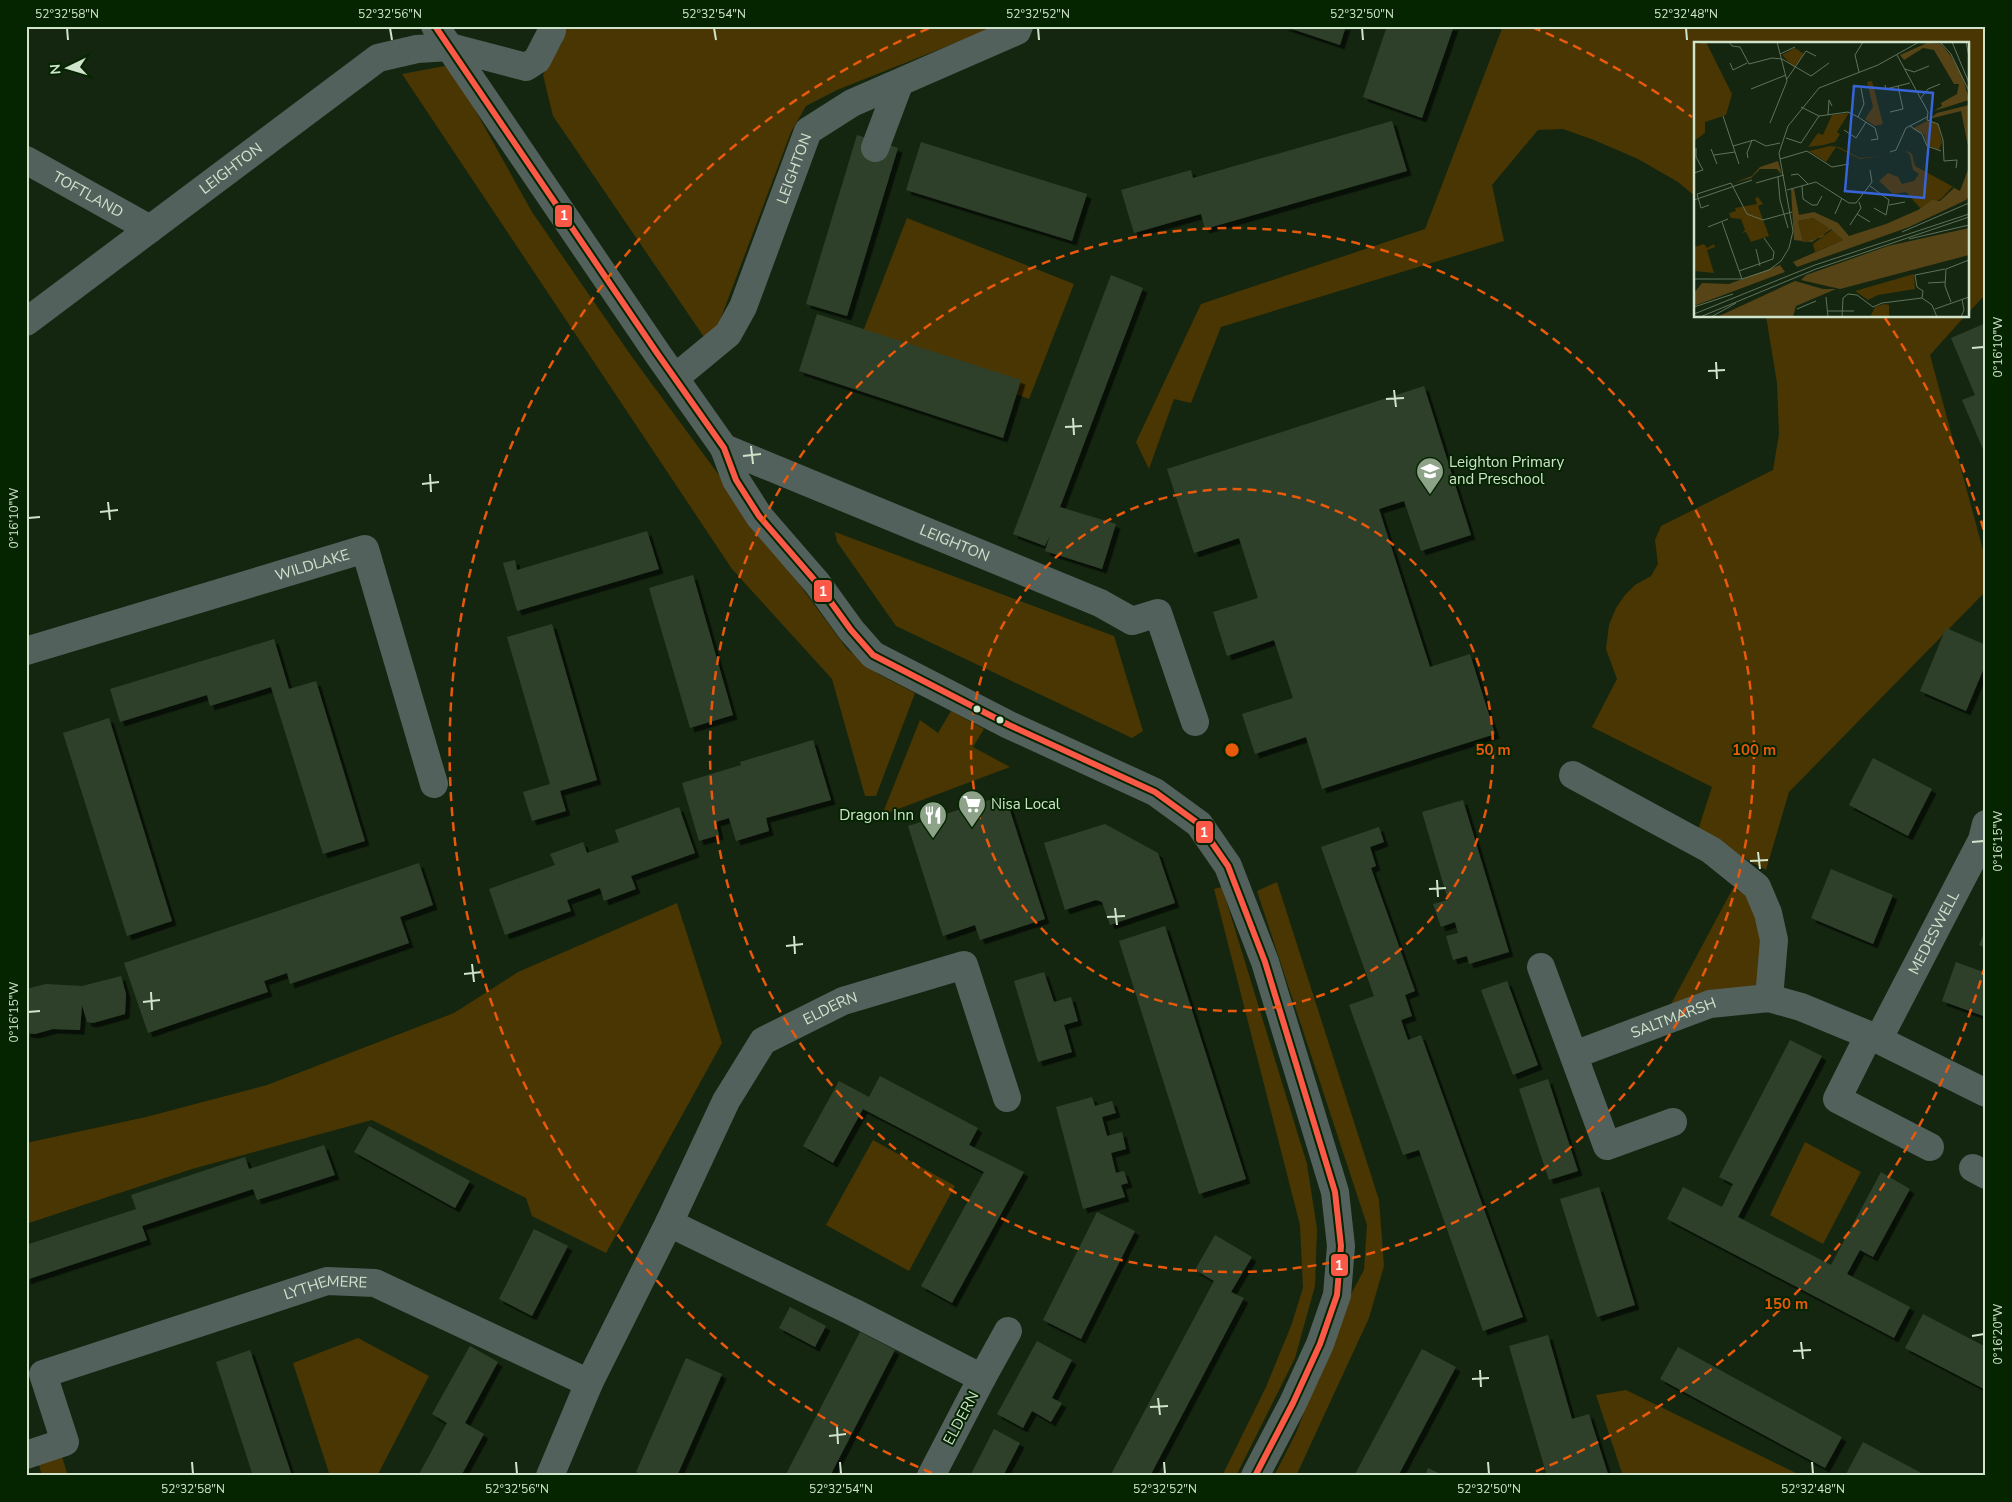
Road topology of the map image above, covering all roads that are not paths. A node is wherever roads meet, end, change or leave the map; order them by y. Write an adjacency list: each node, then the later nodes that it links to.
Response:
1 (552, 26): 3 (street, LEIGHTON)
2 (1019, 26): 4 (street, LEIGHTON)
3 (442, 37): 7 (street, LEIGHTON); 9 (street)
4 (898, 84): 5 (street); 9 (street, LEIGHTON)
5 (875, 148)
6 (26, 160): 7 (street, TOFTLAND)
7 (150, 229): 8 (street, LEIGHTON)
8 (26, 322)
9 (676, 378): 10 (street)
10 (724, 448): 12 (street, LEIGHTON); 31 (street)
11 (26, 651): 14 (street, WILDLAKE)
12 (1195, 722)
13 (1573, 775): 17 (street)
14 (434, 784)
15 (1986, 824): 18 (street, MEDESWELL)
16 (1542, 967): 19 (street)
17 (1773, 999): 18 (street); 19 (street, SALTMARSH)
18 (1873, 1037): 20 (street); 23 (street, MEDESWELL)
19 (1574, 1055): 22 (street)
20 (1986, 1093)
21 (1006, 1098): 24 (street, ELDERN)
22 (1673, 1122)
23 (1930, 1147)
24 (669, 1223): 26 (street, ELDERN); 27 (street, ELDERN)
25 (1008, 1331): 26 (street)
26 (982, 1378): 30 (street, ELDERN)
27 (589, 1383): 28 (street, LYTHEMERE); 29 (street)
28 (26, 1454)
29 (550, 1476)
30 (931, 1476)
31 (1256, 1476)

